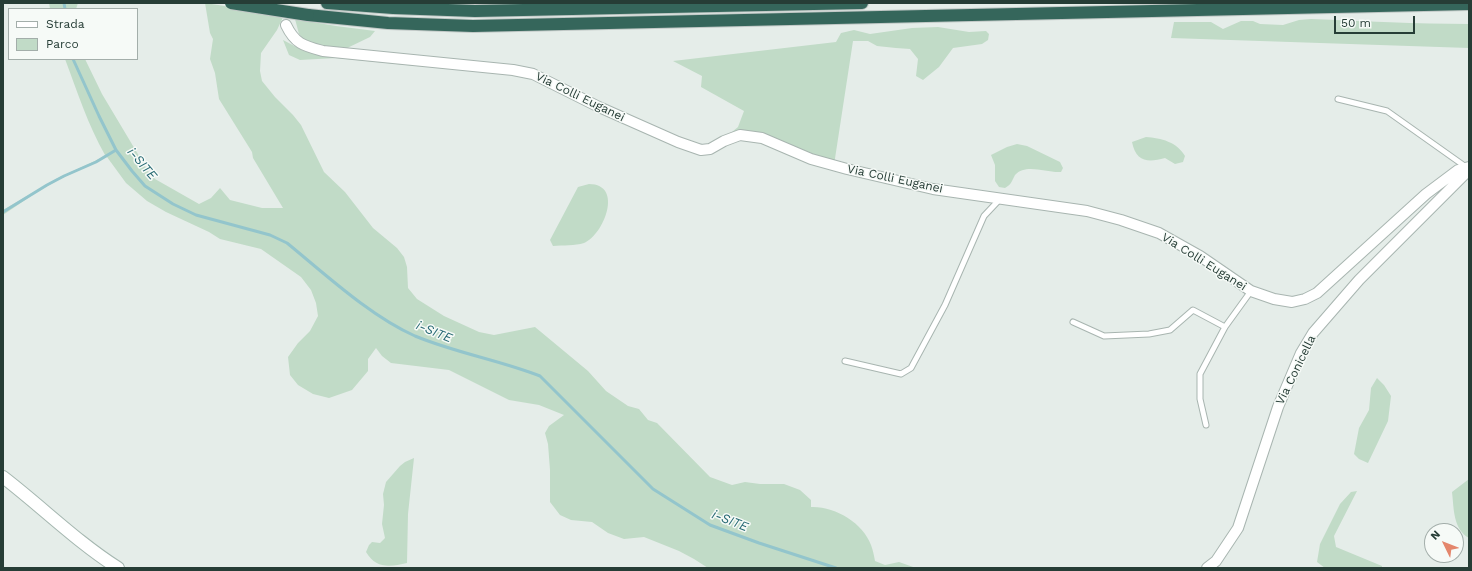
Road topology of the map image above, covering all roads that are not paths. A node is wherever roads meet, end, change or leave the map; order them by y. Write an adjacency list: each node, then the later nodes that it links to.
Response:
1 (231, 3): 4 (highway, bridge)
2 (326, 3): 3 (highway)
3 (862, 3)
4 (1469, 4)
5 (286, 25): 8 (street, Via Colli Euganei)
6 (1338, 99): 7 (lane)
7 (1468, 168): 9 (street, Via Colli Euganei); 16 (street, Via Conicella)
8 (1001, 198): 9 (street, Via Colli Euganei); 12 (lane)
9 (1251, 291): 11 (lane)
10 (1073, 322): 11 (lane)
11 (1225, 327): 13 (lane)
12 (845, 361)
13 (1206, 425)
14 (3, 477): 15 (main road)
15 (118, 568)
16 (1207, 568)

